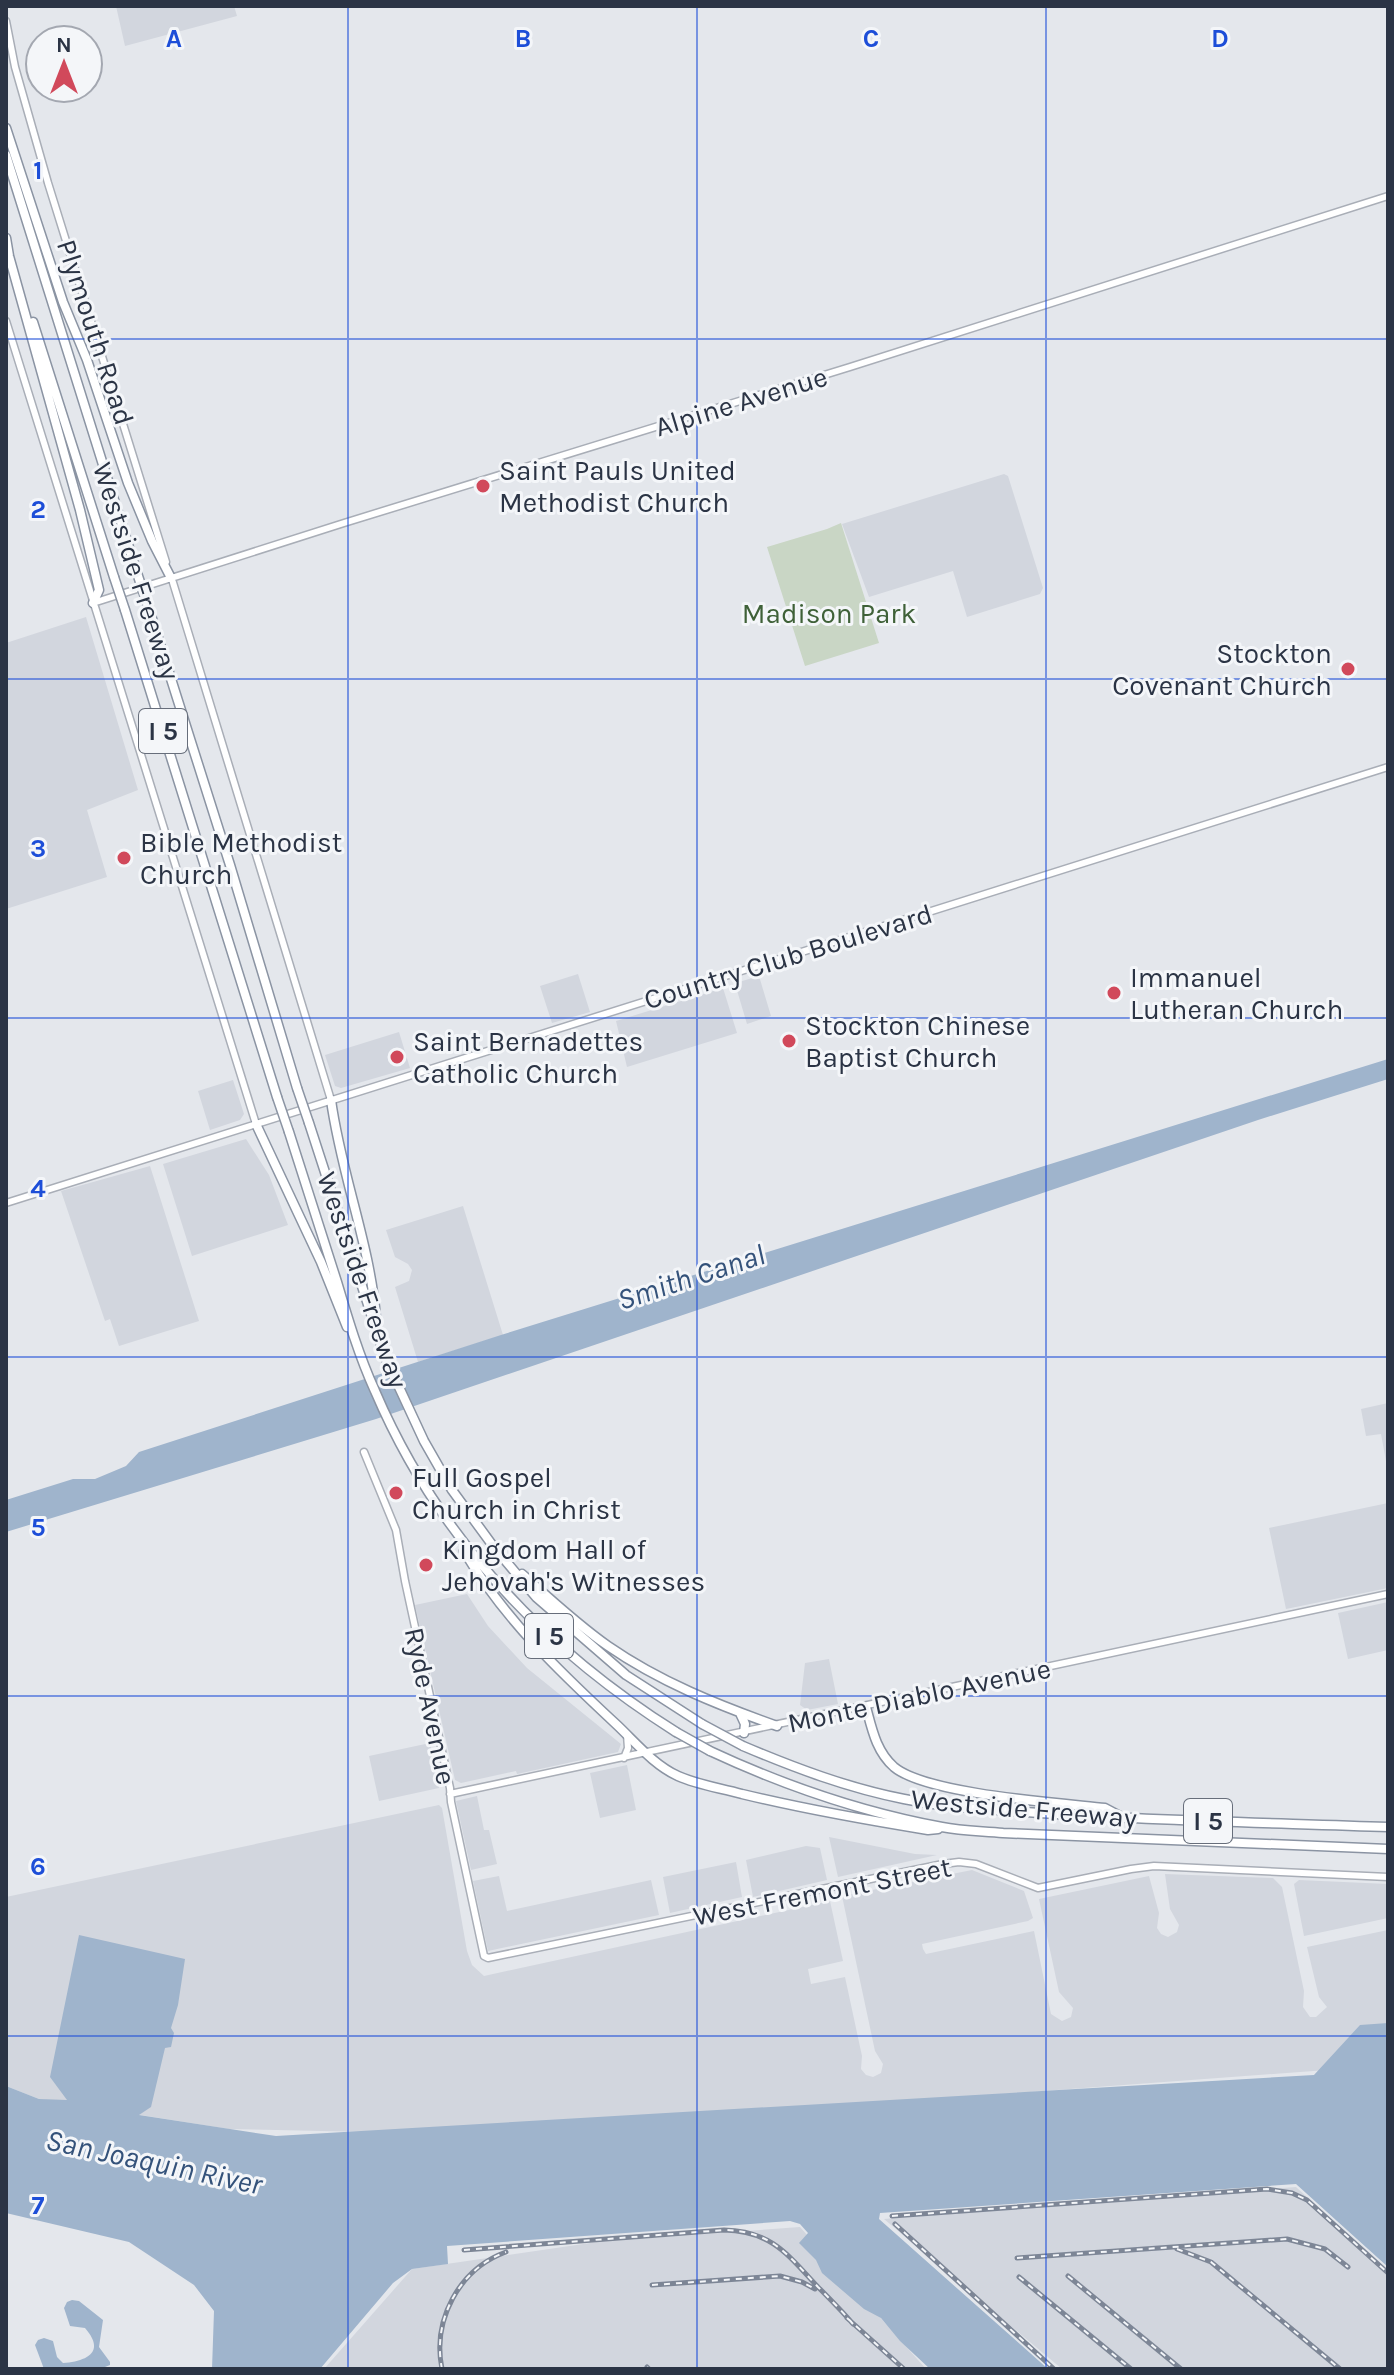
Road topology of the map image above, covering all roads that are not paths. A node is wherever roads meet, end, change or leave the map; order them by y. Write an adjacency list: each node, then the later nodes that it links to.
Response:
1 (6, 21): 10 (street, Plymouth Road)
2 (6, 128): 10 (highway)
3 (6, 155): 16 (highway, Westside Freeway / I 5, bridge)
4 (1388, 196): 10 (street, Alpine Avenue)
5 (6, 228): 7 (highway)
6 (6, 238): 7 (highway)
7 (27, 311): 9 (highway)
8 (6, 321): 11 (street)
9 (36, 346): 11 (highway); 17 (highway, Westside Freeway / I 5, bridge)
10 (171, 578): 11 (street, Alpine Avenue); 13 (street, Plymouth Road)
11 (93, 603): 14 (street)
12 (1388, 767): 13 (street, Country Club Boulevard)
13 (331, 1100): 14 (street, Country Club Boulevard); 16 (highway)
14 (256, 1124): 15 (street, Country Club Boulevard); 17 (highway)
15 (6, 1203)
16 (377, 1331): 20 (highway, Westside Freeway / I 5)
17 (356, 1345): 19 (highway, Westside Freeway / I 5)
18 (364, 1452): 29 (street, Ryde Avenue)
19 (444, 1516): 26 (highway); 32 (highway, Westside Freeway / I 5, bridge)
20 (503, 1558): 23 (highway); 30 (highway, Westside Freeway / I 5, bridge)
21 (1388, 1594): 22 (street, Monte Diablo Avenue)
22 (866, 1707): 24 (street, Monte Diablo Avenue); 30 (highway)
23 (739, 1713): 24 (highway); 25 (highway)
24 (777, 1726): 25 (street, Monte Diablo Avenue)
25 (744, 1733): 27 (street, Monte Diablo Avenue)
26 (627, 1735): 27 (highway); 28 (street)
27 (646, 1753): 28 (street, Monte Diablo Avenue); 32 (highway)
28 (624, 1758): 29 (street, Monte Diablo Avenue)
29 (450, 1794): 35 (street, Ryde Avenue)
30 (1124, 1818): 31 (highway, Westside Freeway / I 5)
31 (1388, 1827)
32 (945, 1828): 33 (highway, Westside Freeway / I 5)
33 (1388, 1849)
34 (1388, 1877): 35 (street, West Fremont Street)
35 (492, 1959)

